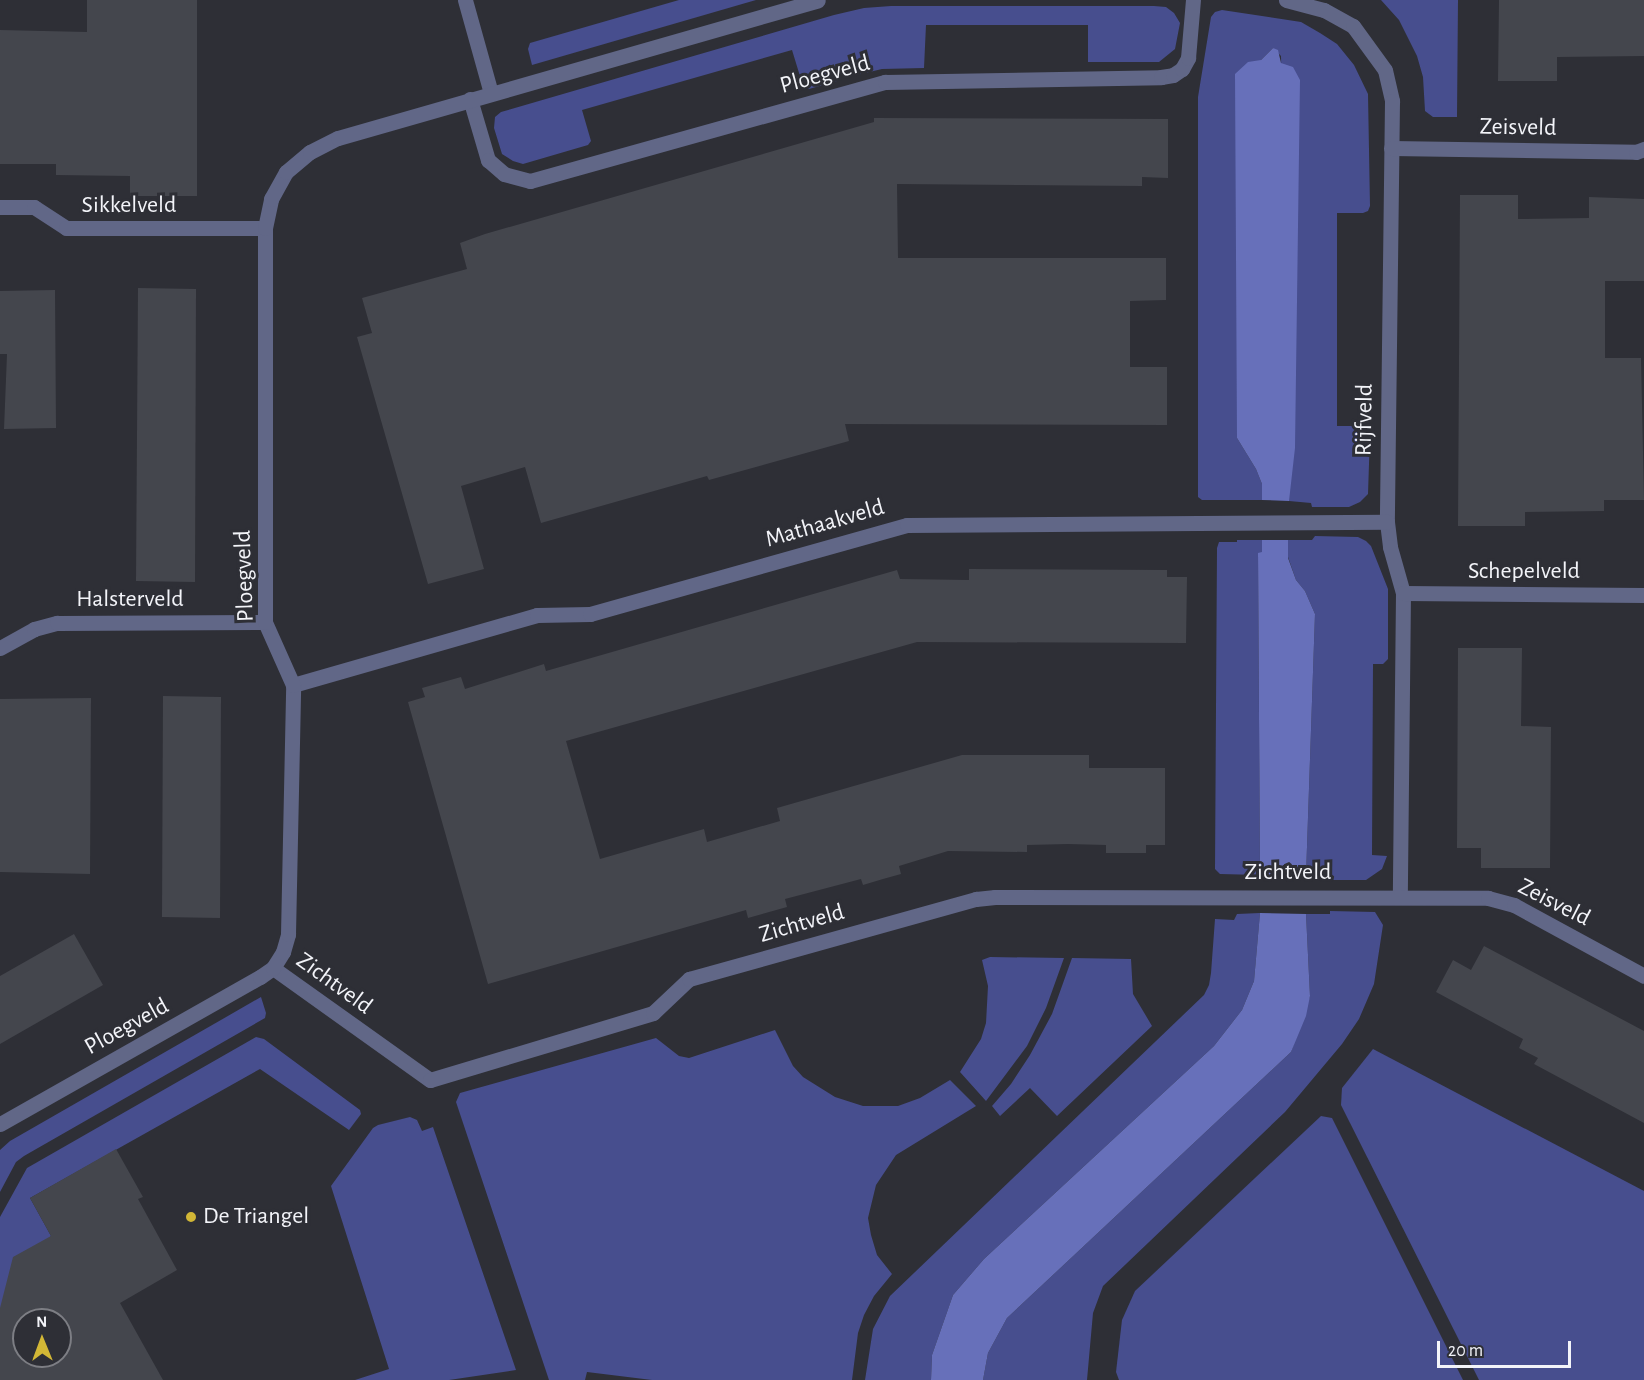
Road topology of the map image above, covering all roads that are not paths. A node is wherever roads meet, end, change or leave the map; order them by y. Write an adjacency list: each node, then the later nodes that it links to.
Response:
1 (465, 0): 5 (street)
2 (818, 0): 5 (street, Ploegveld)
3 (1193, 0): 6 (street, Ploegveld)
4 (1286, 0): 7 (street, Rijfveld)
5 (491, 93): 6 (street, Ploegveld)
6 (470, 99): 10 (street, Ploegveld)
7 (1391, 148): 8 (street, Zeisveld); 11 (street, Rijfveld)
8 (1644, 149)
9 (0, 207): 10 (street, Sikkelveld)
10 (265, 228): 14 (street, Ploegveld)
11 (1386, 522): 12 (street, Rijfveld); 16 (street, Mathaakveld)
12 (1403, 594): 13 (street, Schepelveld); 17 (street, Rijfveld)
13 (1644, 595)
14 (265, 622): 15 (street, Halsterveld); 16 (street, Ploegveld)
15 (0, 648)
16 (293, 685): 18 (street, Ploegveld)
17 (1400, 896): 18 (street, Zichtveld); 19 (street, Zeisveld)
18 (273, 968): 20 (street, Ploegveld)
19 (1644, 975)
20 (0, 1124)

